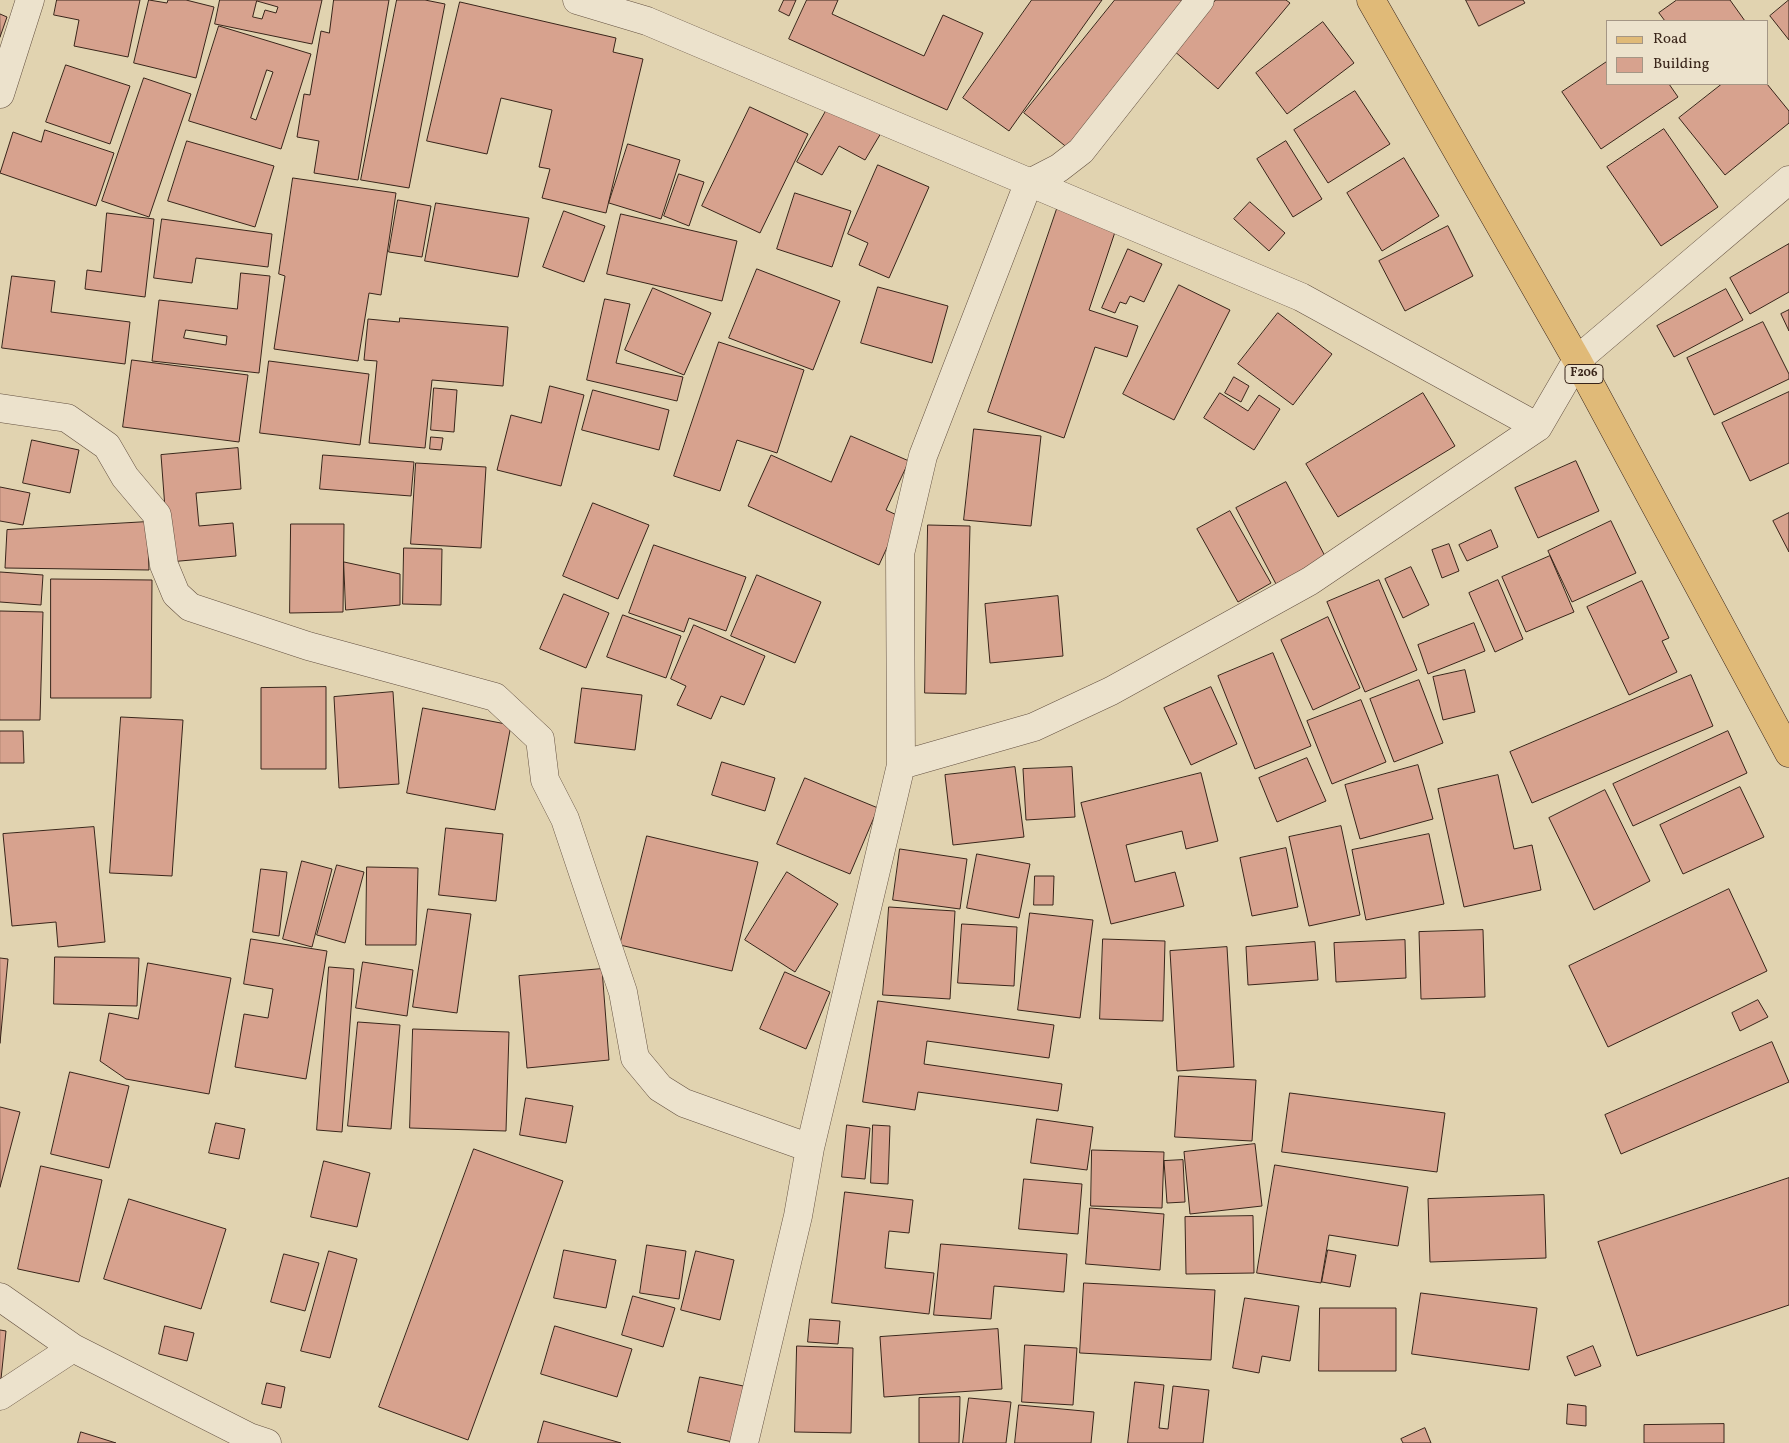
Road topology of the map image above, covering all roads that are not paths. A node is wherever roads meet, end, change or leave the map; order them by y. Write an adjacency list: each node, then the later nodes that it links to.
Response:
1 (30, 0): 5 (street)
2 (577, 0): 7 (street)
3 (1200, 0): 7 (street)
4 (1371, 0): 8 (main road, F206)
5 (0, 94)
6 (1789, 180): 8 (street)
7 (1028, 184): 10 (street); 12 (street)
8 (1577, 360): 10 (street); 11 (main road, F206)
9 (0, 408): 13 (street)
10 (1538, 427): 12 (street)
11 (1789, 753)
12 (901, 765): 13 (street)
13 (810, 1148): 18 (street)
14 (0, 1297): 15 (street)
15 (73, 1348): 16 (street); 17 (street)
16 (0, 1396)
17 (267, 1443)
18 (744, 1443)

